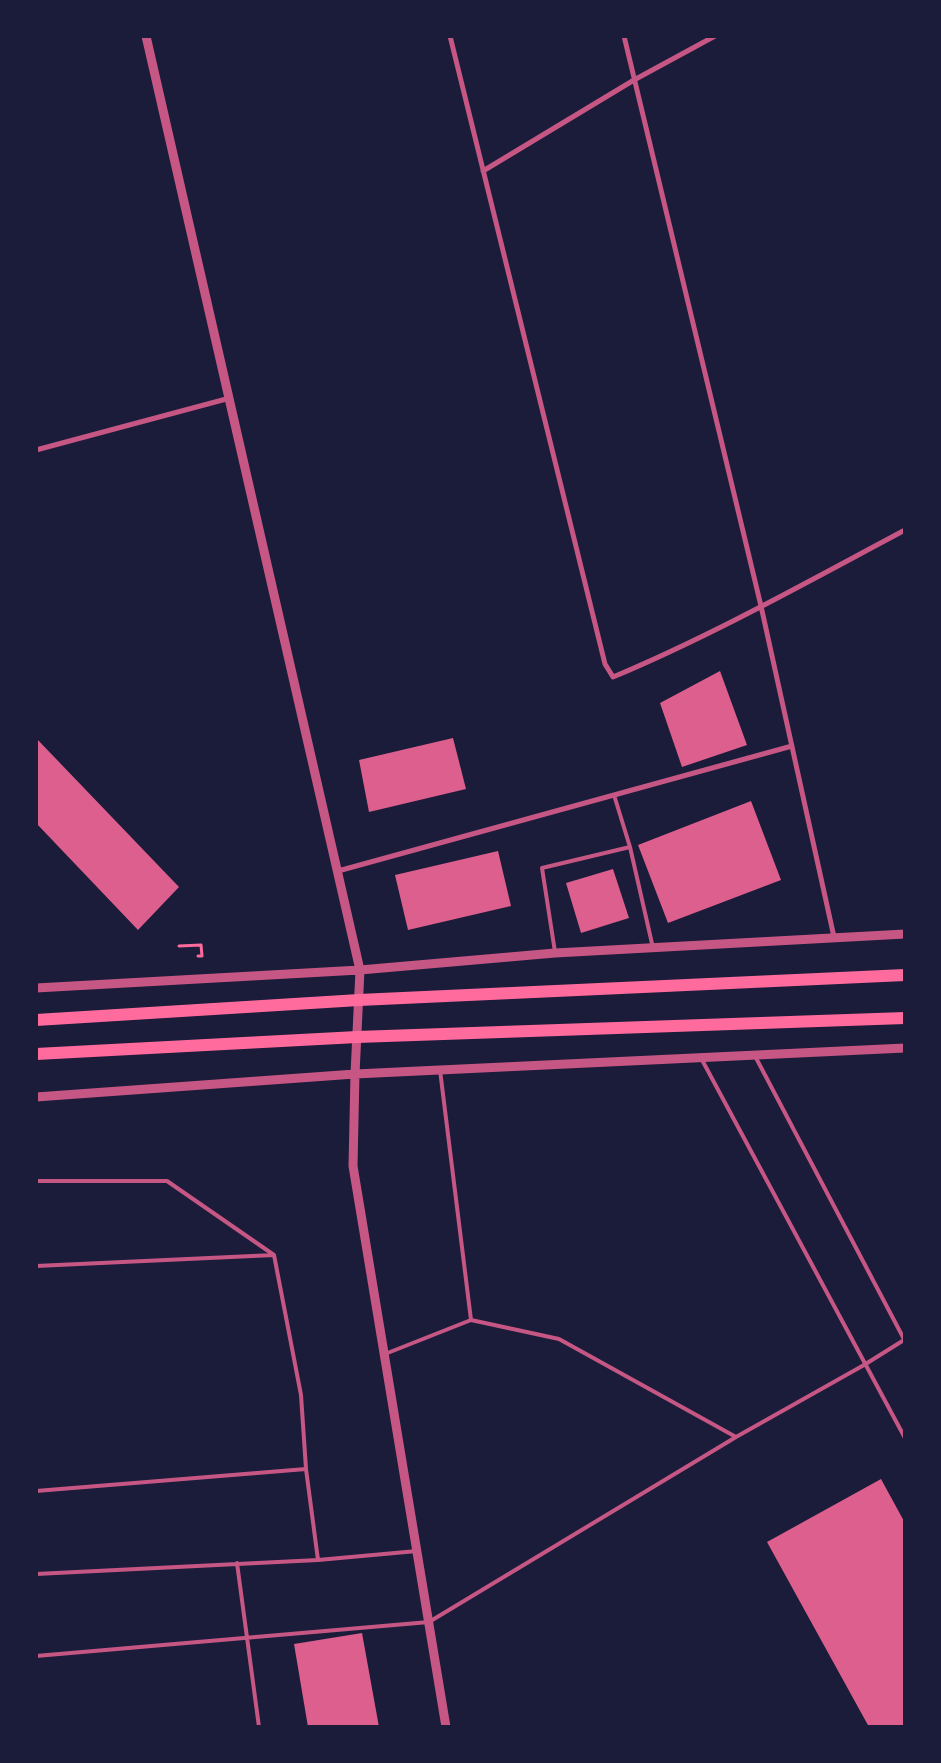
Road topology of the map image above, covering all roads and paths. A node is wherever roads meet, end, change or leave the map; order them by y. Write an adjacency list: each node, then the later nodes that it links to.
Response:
1 (146, 36): 7 (street)
2 (450, 36): 6 (street)
3 (624, 36): 5 (street)
4 (716, 36): 5 (street)
5 (634, 80): 6 (street); 10 (street)
6 (483, 171): 10 (street)
7 (230, 398): 8 (street); 14 (street)
8 (36, 450)
9 (905, 530): 10 (street)
10 (761, 606): 11 (street)
11 (792, 746): 12 (street); 16 (street)
12 (614, 795): 13 (lane); 14 (street)
13 (630, 847): 18 (lane); 19 (lane)
14 (338, 870): 20 (street)
15 (905, 934): 16 (street)
16 (834, 937): 18 (street)
17 (179, 946): 22 (path)
18 (653, 948): 19 (street)
19 (555, 953): 20 (street)
20 (360, 970): 22 (street); 24 (street)
21 (905, 975): 24 (main road)
22 (188, 980): 23 (street)
23 (36, 988)
24 (359, 1000): 26 (main road); 27 (street)
25 (905, 1018): 27 (main road)
26 (36, 1020)
27 (357, 1036): 29 (main road); 33 (street)
28 (905, 1048): 30 (street)
29 (36, 1054)
30 (754, 1055): 31 (street); 39 (lane)
31 (701, 1058): 32 (street); 41 (lane)
32 (440, 1070): 33 (street); 38 (lane)
33 (355, 1074): 34 (street); 40 (street)
34 (36, 1097)
35 (36, 1182): 36 (lane)
36 (274, 1255): 37 (lane); 44 (lane)
37 (36, 1266)
38 (471, 1320): 40 (lane); 42 (lane)
39 (904, 1341): 41 (lane)
40 (385, 1354): 46 (street)
41 (864, 1365): 42 (lane); 43 (lane)
42 (736, 1437): 50 (lane)
43 (905, 1438)
44 (306, 1469): 45 (lane); 47 (lane)
45 (36, 1491)
46 (417, 1551): 47 (lane); 50 (street)
47 (318, 1560): 48 (lane)
48 (237, 1563): 49 (lane); 51 (lane)
49 (36, 1574)
50 (429, 1622): 51 (lane); 54 (street)
51 (247, 1638): 52 (lane); 53 (lane)
52 (36, 1656)
53 (259, 1727)
54 (446, 1727)

